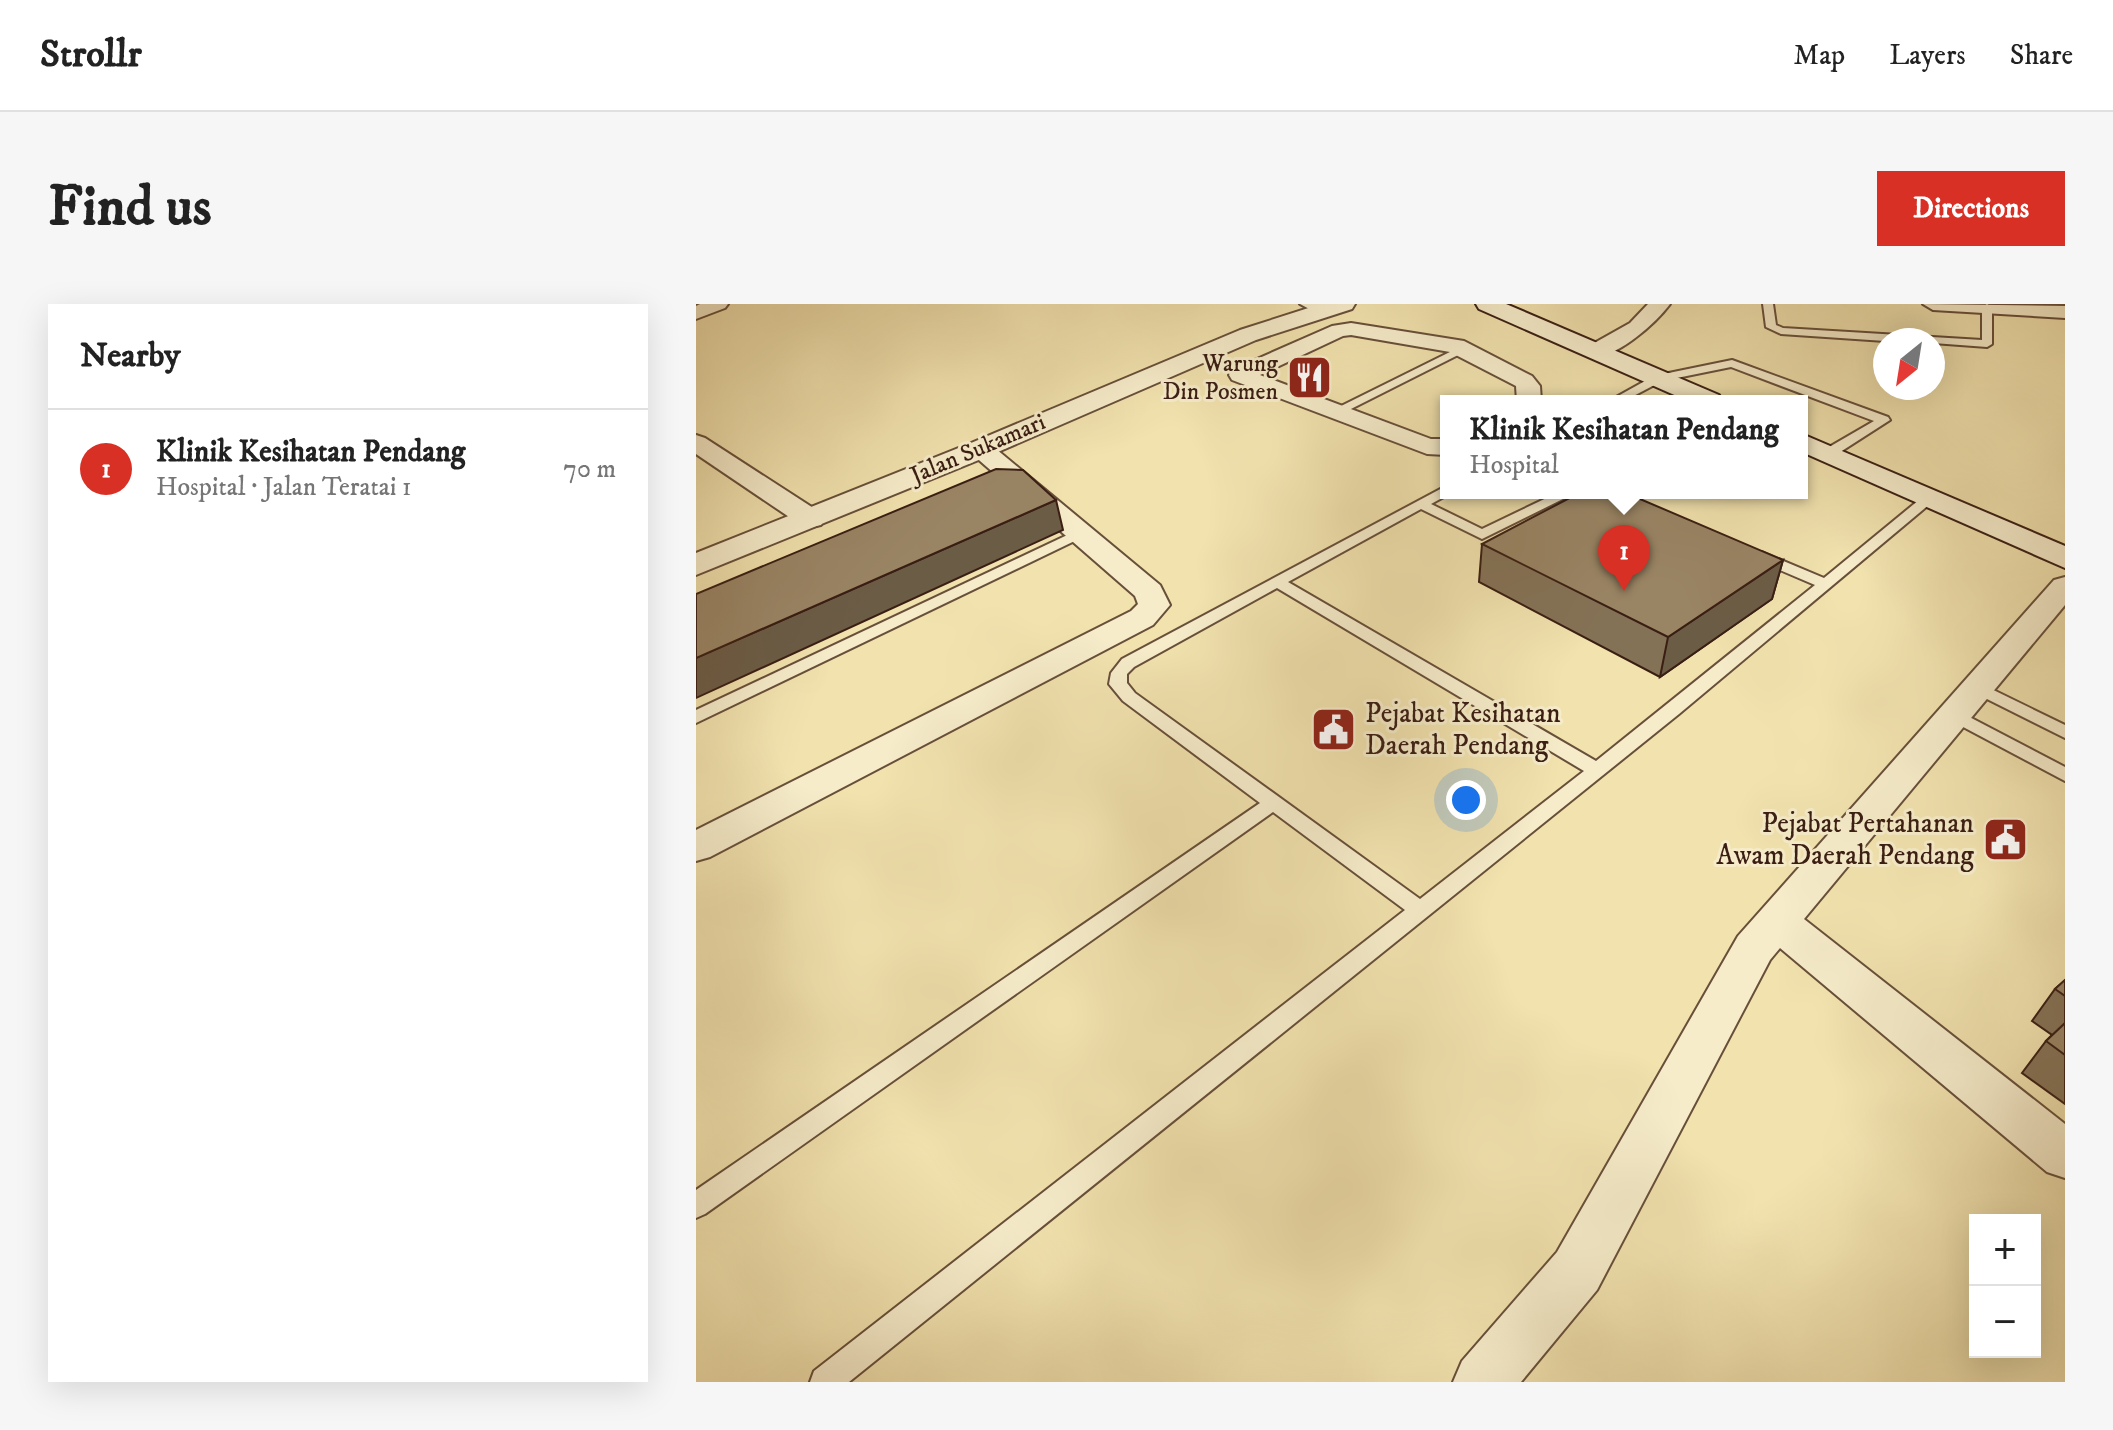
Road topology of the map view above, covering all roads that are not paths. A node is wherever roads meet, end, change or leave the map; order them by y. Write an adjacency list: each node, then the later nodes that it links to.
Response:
1 (718, 304): 11 (street)
2 (1313, 304): 12 (street, Jalan Sukamari)
3 (1344, 304): 12 (street, Jalan Sukamari)
4 (1487, 304): 13 (street)
5 (1511, 304): 13 (street)
6 (1660, 304): 18 (street)
7 (1768, 304): 14 (lane)
8 (1933, 304): 9 (street)
9 (1987, 307): 10 (street); 15 (lane)
10 (2065, 312)
11 (696, 313)
12 (1254, 333): 17 (street); 27 (street, Jalan Sukamari)
13 (1556, 333): 18 (street)
14 (1873, 337)
15 (1945, 341)
16 (1462, 349): 17 (street); 20 (street); 23 (lane)
17 (1291, 351): 23 (street)
18 (1597, 351): 19 (street)
19 (1658, 378): 21 (lane); 22 (street); 26 (lane)
20 (1529, 395)
21 (1626, 395)
22 (1696, 395)
23 (1335, 412): 25 (street)
24 (696, 443): 32 (street)
25 (1440, 447)
26 (1815, 448): 29 (street)
27 (981, 449): 32 (street, Jalan Sukamari); 33 (street)
28 (1440, 493): 31 (lane)
29 (1930, 498): 35 (street); 38 (lane)
30 (1556, 499): 31 (lane)
31 (1421, 504): 37 (lane)
32 (811, 519): 36 (street, Jalan Sukamari)
33 (1080, 533): 41 (lane); 46 (street)
34 (1742, 548): 38 (lane)
35 (2065, 558)
36 (696, 565)
37 (1277, 582): 43 (lane); 45 (lane)
38 (1827, 585): 43 (lane)
39 (2065, 586): 40 (street)
40 (1968, 702): 42 (lane); 44 (lane); 48 (street)
41 (696, 717)
42 (2065, 732)
43 (1597, 770): 47 (lane)
44 (2065, 775)
45 (1273, 803): 47 (lane); 50 (lane)
46 (696, 847)
47 (1420, 910): 51 (lane)
48 (1778, 922): 49 (street); 52 (street)
49 (2065, 1155)
50 (696, 1205)
51 (825, 1382)
52 (1483, 1382)

